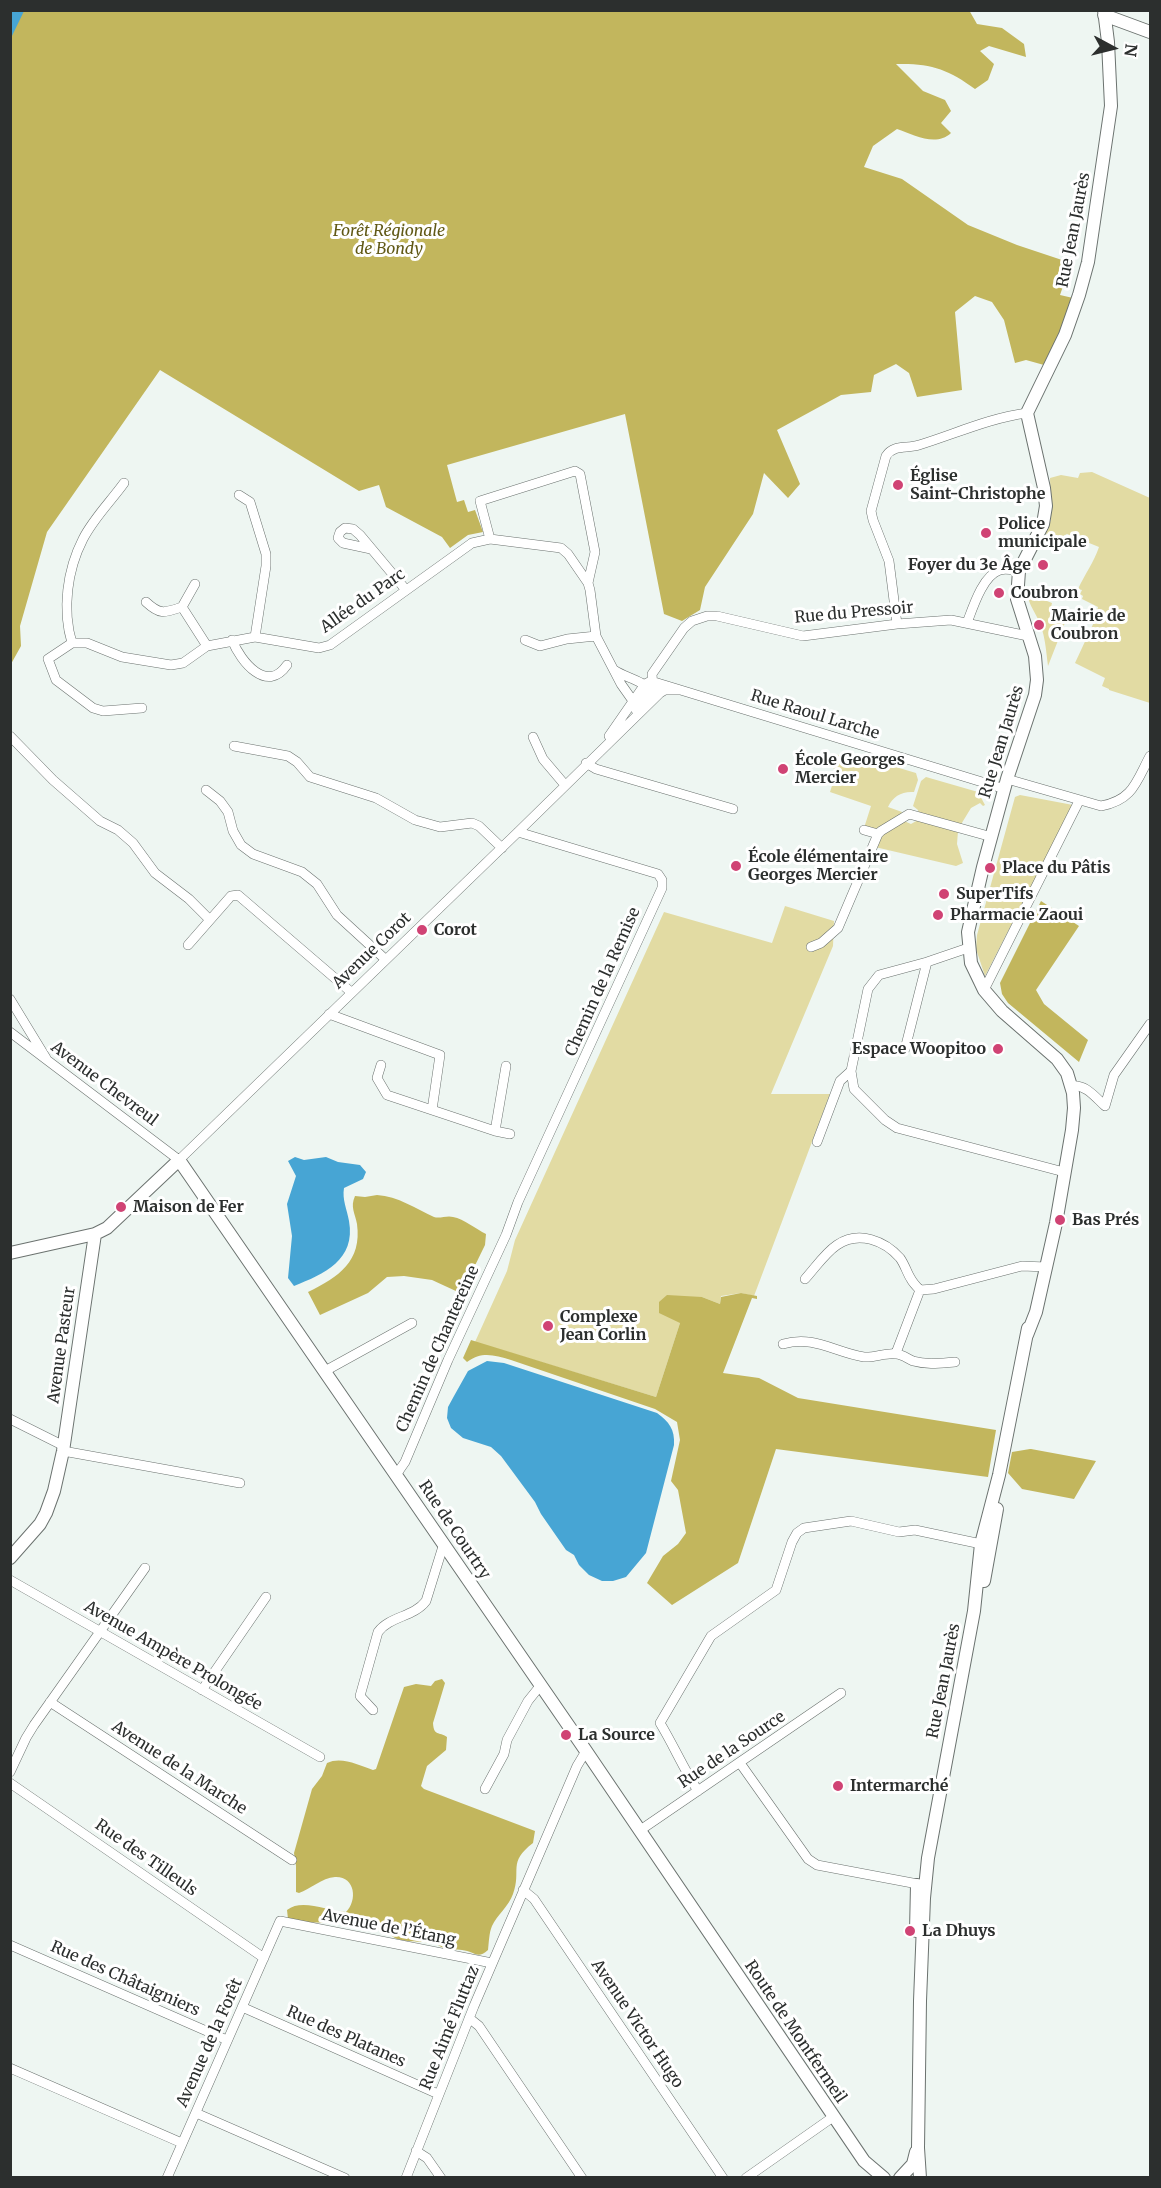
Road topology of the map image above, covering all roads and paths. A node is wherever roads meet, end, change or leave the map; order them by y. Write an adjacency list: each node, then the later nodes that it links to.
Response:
1 (1103, 12): 2 (street); 3 (street, Rue Jean Jaurès)
2 (1150, 32)
3 (1027, 413): 8 (street, Rue Jean Jaurès); 15 (street)
4 (124, 483): 21 (street)
5 (239, 495): 18 (street)
6 (490, 539): 9 (street, Allée du Parc); 9 (street); 11 (street, Allée du Parc)
7 (371, 549): 11 (street)
8 (1019, 571): 14 (street); 17 (street, Rue Jean Jaurès)
9 (588, 583): 16 (street, Allée du Parc)
10 (195, 584): 13 (street)
11 (406, 590): 18 (street, Allée du Parc)
12 (146, 602): 13 (street)
13 (182, 607): 22 (street)
14 (967, 623): 15 (street, Rue du Pressoir); 17 (street, Rue du Pressoir)
15 (897, 624): 25 (street, Rue du Pressoir)
16 (596, 636): 20 (street); 24 (street, Allée du Parc)
17 (1028, 636): 36 (street, Rue Jean Jaurès)
18 (255, 637): 19 (street, Allée du Parc)
19 (232, 640): 22 (street, Allée du Parc); 23 (street)
20 (525, 640)
21 (72, 643): 22 (street, Allée du Parc); 29 (street)
22 (207, 646)
23 (287, 665)
24 (614, 670): 25 (street); 28 (street, Allée du Parc)
25 (648, 682): 26 (street, Rue Raoul Larche); 27 (street); 28 (street, Avenue Corot); 30 (street)
26 (680, 690): 27 (street); 36 (street, Rue Raoul Larche)
27 (660, 693): 30 (street, Avenue Corot)
28 (633, 701): 35 (street, Avenue Corot)
29 (142, 708)
30 (633, 720): 35 (street, Avenue Corot)
31 (10, 736): 46 (street)
32 (533, 737): 37 (street)
33 (234, 746): 45 (street)
34 (1150, 756): 39 (street, Rue Raoul Larche)
35 (586, 764): 37 (street, Avenue Corot); 40 (street)
36 (1006, 784): 39 (street, Rue Raoul Larche); 44 (street, Rue Jean Jaurès)
37 (565, 785): 42 (street, Avenue Corot)
38 (206, 790): 50 (street)
39 (1079, 801): 52 (street)
40 (733, 809)
41 (864, 830): 43 (street)
42 (518, 832): 45 (street, Avenue Corot); 73 (street, Chemin de la Remise)
43 (878, 834): 44 (street); 48 (street)
44 (992, 837): 49 (street, Rue Jean Jaurès)
45 (502, 848): 50 (street, Avenue Corot)
46 (210, 920): 47 (street); 53 (street)
47 (188, 945)
48 (811, 947)
49 (968, 948): 51 (street); 52 (street, Rue Jean Jaurès)
50 (385, 959): 53 (street, Avenue Corot)
51 (927, 962): 60 (street); 64 (street)
52 (984, 990): 65 (street, Rue Jean Jaurès)
53 (351, 992): 55 (street, Avenue Corot)
54 (10, 999): 57 (street)
55 (329, 1014): 66 (street); 70 (street, Avenue Corot)
56 (1150, 1024): 65 (street)
57 (29, 1029): 59 (street); 61 (street)
58 (10, 1032): 59 (street, Avenue Chevreul)
59 (19, 1038): 61 (street, Avenue Chevreul)
60 (904, 1049)
61 (49, 1062): 70 (street, Avenue Chevreul)
62 (381, 1065): 66 (street)
63 (506, 1066): 67 (street)
64 (851, 1071): 69 (street); 71 (street)
65 (1071, 1086): 71 (street, Rue Jean Jaurès)
66 (432, 1110): 67 (street)
67 (495, 1131): 68 (street)
68 (510, 1134)
69 (817, 1142)
70 (179, 1160): 72 (street); 82 (street, Rue de Courtry)
71 (1064, 1172): 75 (street, Rue Jean Jaurès)
72 (95, 1234): 74 (street); 84 (street, Avenue Pasteur)
73 (506, 1235): 85 (street, Chemin de Chantereine)
74 (12, 1249)
75 (1042, 1267): 77 (street); 88 (street, Rue Jean Jaurès)
76 (805, 1279): 77 (street)
77 (920, 1290): 80 (street)
78 (412, 1323): 82 (street)
79 (783, 1344): 80 (street)
80 (896, 1353): 81 (street)
81 (955, 1362)
82 (326, 1371): 85 (street, Rue de Courtry)
83 (10, 1419): 84 (street)
84 (63, 1448): 86 (street); 89 (street, Avenue Pasteur)
85 (396, 1474): 87 (street, Rue de Courtry)
86 (240, 1483)
87 (444, 1543): 94 (street, Rue de Courtry); 98 (street)
88 (986, 1545): 105 (street); 108 (street, Rue Jean Jaurès)
89 (10, 1558)
90 (146, 1568): 93 (street)
91 (10, 1580): 93 (street, Avenue Ampère Prolongée)
92 (267, 1597): 95 (street)
93 (99, 1632): 95 (street, Avenue Ampère Prolongée); 97 (street)
94 (540, 1686): 99 (street, Rue de Courtry); 104 (street)
95 (202, 1690): 100 (street, Avenue Ampère Prolongée)
96 (842, 1693): 101 (street, Rue de la Source)
97 (51, 1702): 102 (street); 107 (street, Avenue de la Marche)
98 (373, 1710)
99 (586, 1750): 106 (street, Rue de Courtry); 109 (street, Rue Aimé Fluttaz)
100 (320, 1757)
101 (740, 1763): 105 (street, Rue de la Source); 108 (street)
102 (10, 1772)
103 (10, 1783): 113 (street, Rue des Tilleuls)
104 (485, 1789)
105 (698, 1791): 106 (street, Rue de la Source)
106 (639, 1831): 111 (street, Rue de Courtry)
107 (292, 1860)
108 (921, 1885): 123 (street, Rue Jean Jaurès)
109 (524, 1890): 114 (street, Rue Aimé Fluttaz); 131 (street, Avenue Victor Hugo)
110 (280, 1921): 113 (street, Avenue de la Forêt); 114 (street, Avenue de l’Étang)
111 (700, 1921): 121 (street, Route de Montfermeil)
112 (10, 1945): 117 (street, Rue des Châtaigniers)
113 (264, 1958): 115 (street, Avenue de la Forêt)
114 (492, 1963): 116 (street, Rue Aimé Fluttaz)
115 (242, 2007): 117 (street, Avenue de la Forêt); 119 (street, Rue des Platanes)
116 (469, 2018): 119 (street, Rue Aimé Fluttaz); 130 (street)
117 (227, 2040): 120 (street, Avenue de la Forêt)
118 (10, 2068): 122 (street)
119 (438, 2094): 124 (street, Rue Aimé Fluttaz)
120 (196, 2113): 122 (street, Avenue de la Forêt); 127 (street)
121 (833, 2117): 125 (street, Route de Montfermeil); 132 (street)
122 (182, 2143): 126 (street, Avenue de la Forêt)
123 (918, 2148): 135 (street); 136 (street, Rue Jean Jaurès)
124 (416, 2151): 128 (street, Rue Aimé Fluttaz); 129 (street)
125 (864, 2161): 133 (street, Route de Montfermeil); 134 (street, Route de Montfermeil)
126 (167, 2178)
127 (345, 2178)
128 (406, 2178)
129 (441, 2178)
130 (582, 2178)
131 (723, 2178)
132 (746, 2178)
133 (869, 2178)
134 (884, 2178)
135 (900, 2178)
136 (920, 2178)

